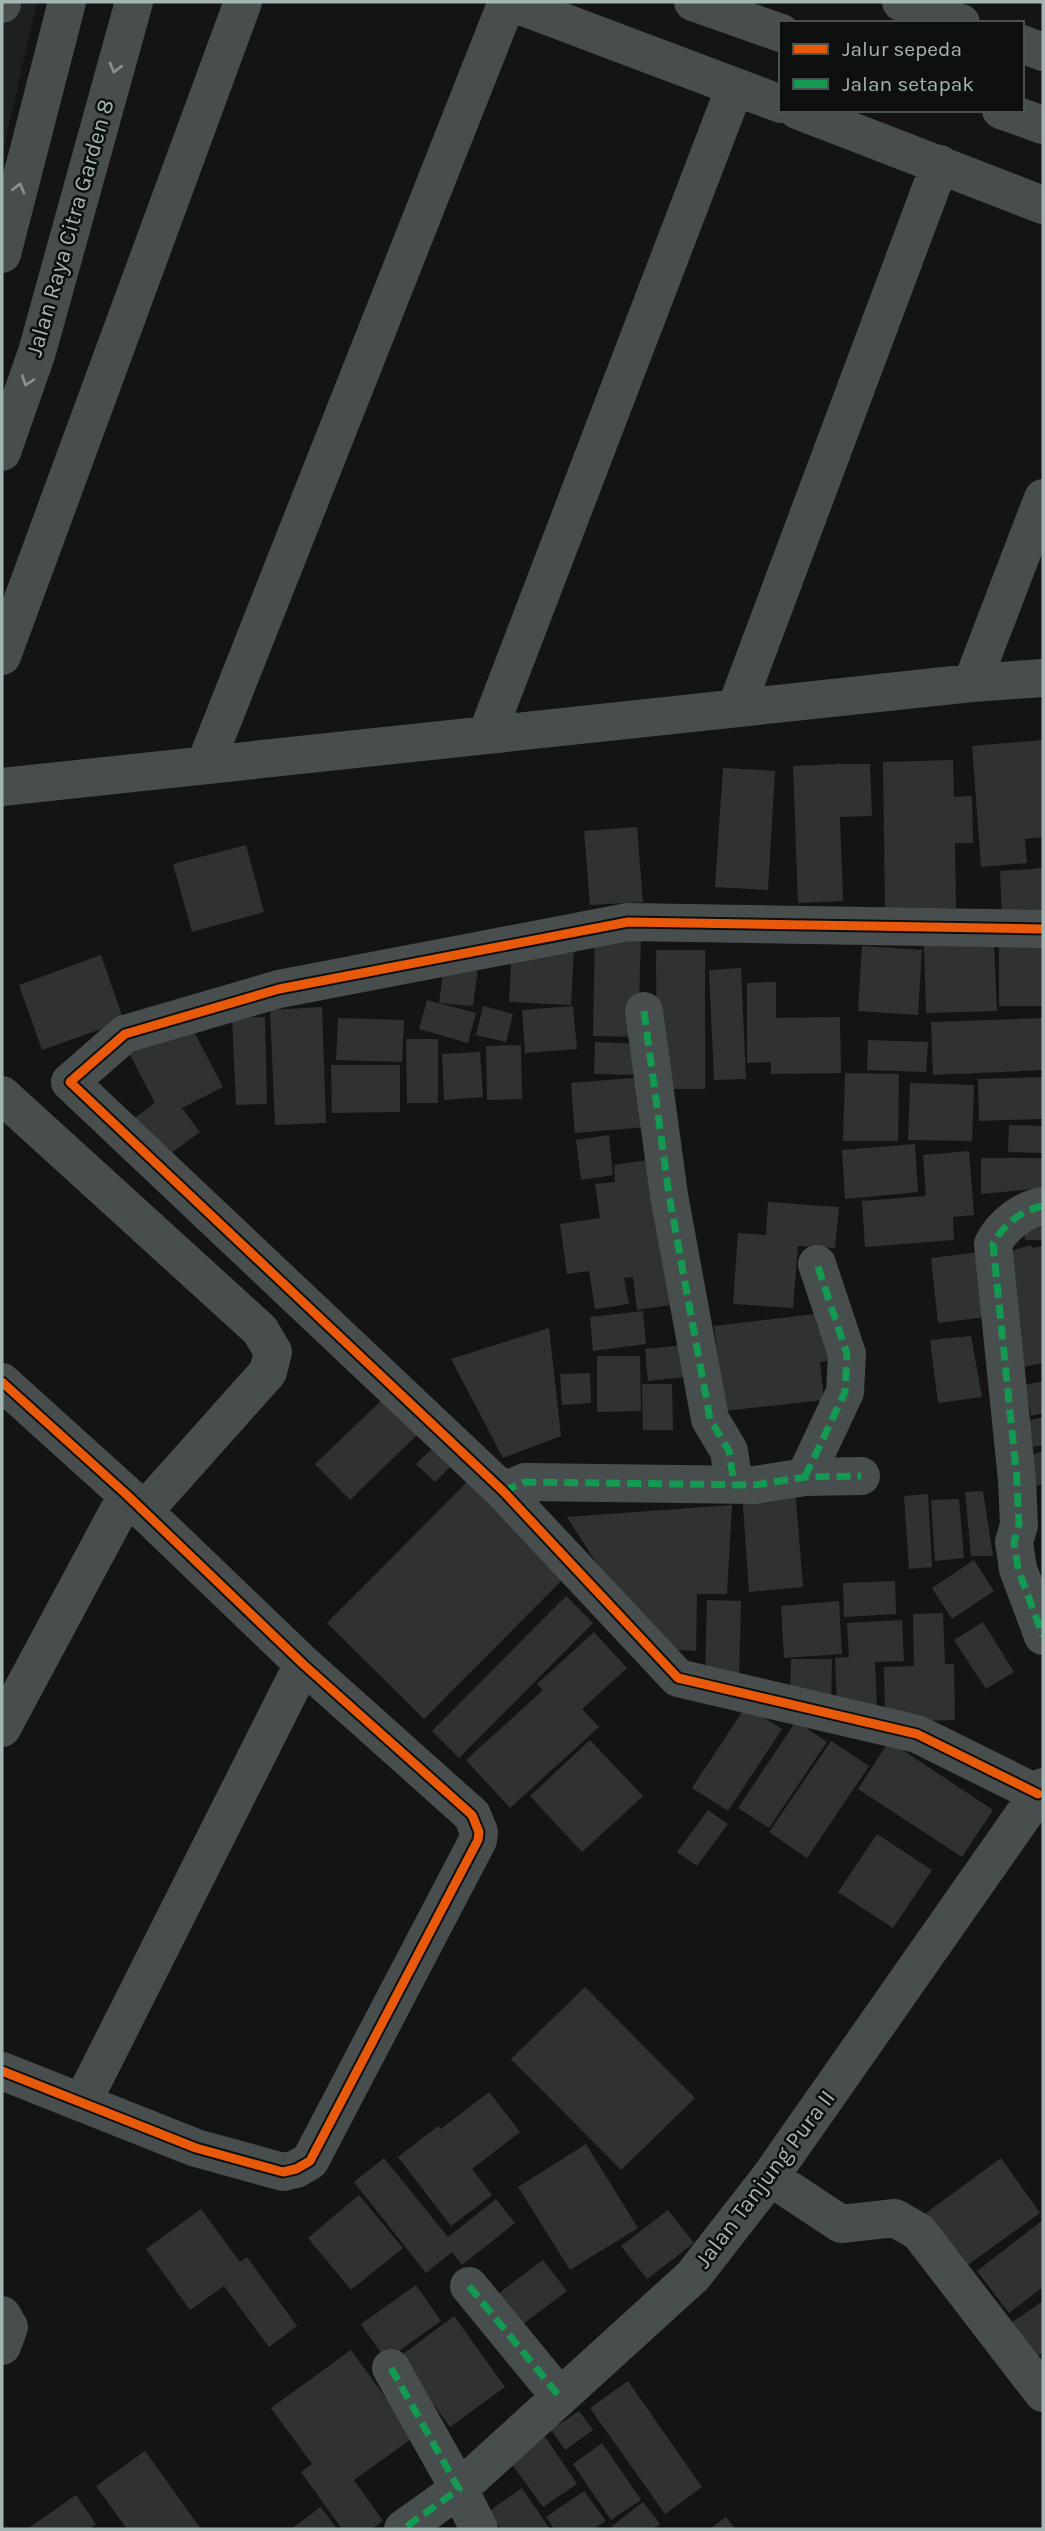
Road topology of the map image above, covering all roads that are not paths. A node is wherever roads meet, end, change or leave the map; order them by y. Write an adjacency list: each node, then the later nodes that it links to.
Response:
1 (67, 2): 18 (street, one-way to 1)
2 (134, 2): 19 (street, Jalan Raya Citra Garden 8, one-way to 19)
3 (243, 2): 21 (street)
4 (508, 2): 11 (street); 26 (street)
5 (693, 2): 8 (street)
6 (901, 2): 7 (street)
7 (955, 21)
8 (779, 32)
9 (1024, 45): 10 (street)
10 (1043, 52)
11 (734, 87): 12 (street); 25 (street)
12 (779, 103)
13 (802, 112): 16 (street)
14 (1007, 112): 15 (street)
15 (1043, 125)
16 (940, 164): 17 (street); 24 (street)
17 (1043, 205)
18 (2, 254)
19 (2, 452)
20 (1043, 498): 23 (street)
21 (2, 656)
22 (1043, 678): 23 (street)
23 (972, 683): 24 (street)
24 (736, 708): 25 (street)
25 (488, 734): 26 (street)
26 (205, 765): 27 (street)
27 (2, 786)
28 (1043, 929): 37 (street)
29 (644, 1011): 36 (street)
30 (2, 1095): 38 (street)
31 (1043, 1206): 39 (street)
32 (817, 1264): 35 (street)
33 (2, 1382): 38 (street)
34 (861, 1476): 35 (street)
35 (804, 1477): 36 (street)
36 (734, 1484): 37 (street)
37 (503, 1491): 42 (street)
38 (136, 1503): 40 (street); 41 (street)
39 (1043, 1636)
40 (303, 1664): 44 (street); 44 (street)
41 (2, 1728)
42 (1041, 1791): 45 (street, Jalan Tanjung Pura II)
43 (2, 2071): 44 (street)
44 (82, 2103)
45 (771, 2177): 50 (street); 51 (street, Jalan Tanjung Pura II)
46 (469, 2286): 51 (street)
47 (2, 2315): 48 (street)
48 (2, 2346)
49 (391, 2368): 52 (street)
50 (1043, 2393)
51 (560, 2397): 52 (street, Jalan Tanjung Pura II)
52 (459, 2489): 53 (street, Jalan Tanjung Pura II); 54 (street)
53 (403, 2529)
54 (478, 2529)

